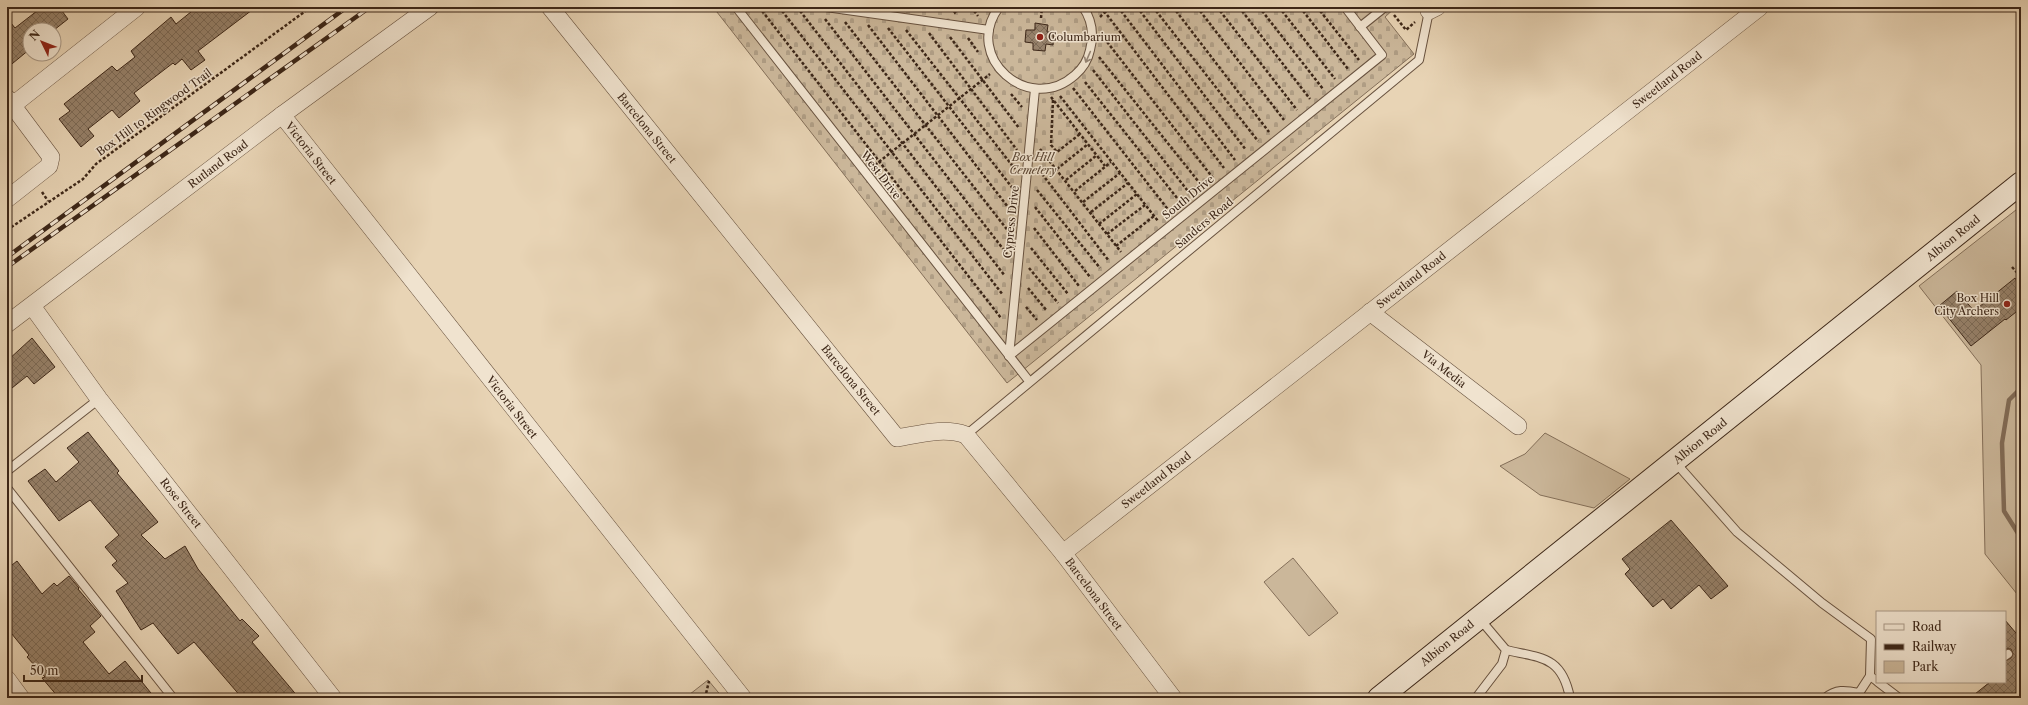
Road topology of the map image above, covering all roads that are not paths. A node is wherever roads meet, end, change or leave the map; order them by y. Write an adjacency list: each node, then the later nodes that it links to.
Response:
1 (137, 7): 15 (street)
2 (430, 7): 16 (street, Rutland Road)
3 (550, 7): 26 (street, Barcelona Street)
4 (736, 7): 22 (lane, West Drive)
5 (999, 7): 13 (lane)
6 (1083, 7): 14 (lane, one-way to 14)
7 (1345, 7): 12 (lane)
8 (1760, 7): 20 (street, Sweetland Road)
9 (827, 9): 13 (lane)
10 (1388, 9): 12 (lane)
11 (1433, 9): 23 (lane, Sanders Road)
12 (1360, 27): 22 (lane, South Drive)
13 (989, 30): 14 (lane)
14 (1035, 89): 22 (lane, Cypress Drive)
15 (10, 102): 18 (street)
16 (282, 115): 19 (street, Rutland Road); 42 (street, Victoria Street)
17 (2017, 188): 27 (street, Albion Road)
18 (7, 199)
19 (32, 306): 21 (street, Rutland Road); 24 (street, Rose Street)
20 (1370, 312): 25 (street, Via Media); 30 (street, Sweetland Road)
21 (7, 324)
22 (1009, 356): 23 (lane, West Drive)
23 (1029, 381): 26 (lane, Sanders Road)
24 (99, 399): 28 (lane); 41 (street, Rose Street)
25 (1518, 426)
26 (966, 435): 30 (street, Barcelona Street)
27 (1675, 462): 31 (street, Albion Road); 32 (lane)
28 (7, 471)
29 (7, 488): 40 (lane)
30 (1063, 553): 43 (street, Barcelona Street)
31 (1479, 618): 33 (lane); 44 (street, Albion Road)
32 (1874, 640): 34 (lane)
33 (1506, 650): 45 (lane); 46 (lane)
34 (1870, 676): 36 (lane); 38 (lane)
35 (7, 679): 39 (street)
36 (1876, 680)
37 (1879, 683): 48 (lane)
38 (1859, 696): 47 (lane)
39 (21, 698)
40 (173, 698)
41 (333, 698)
42 (743, 698)
43 (1174, 698)
44 (1379, 698)
45 (1476, 698)
46 (1570, 698)
47 (1825, 698)
48 (1900, 698)

